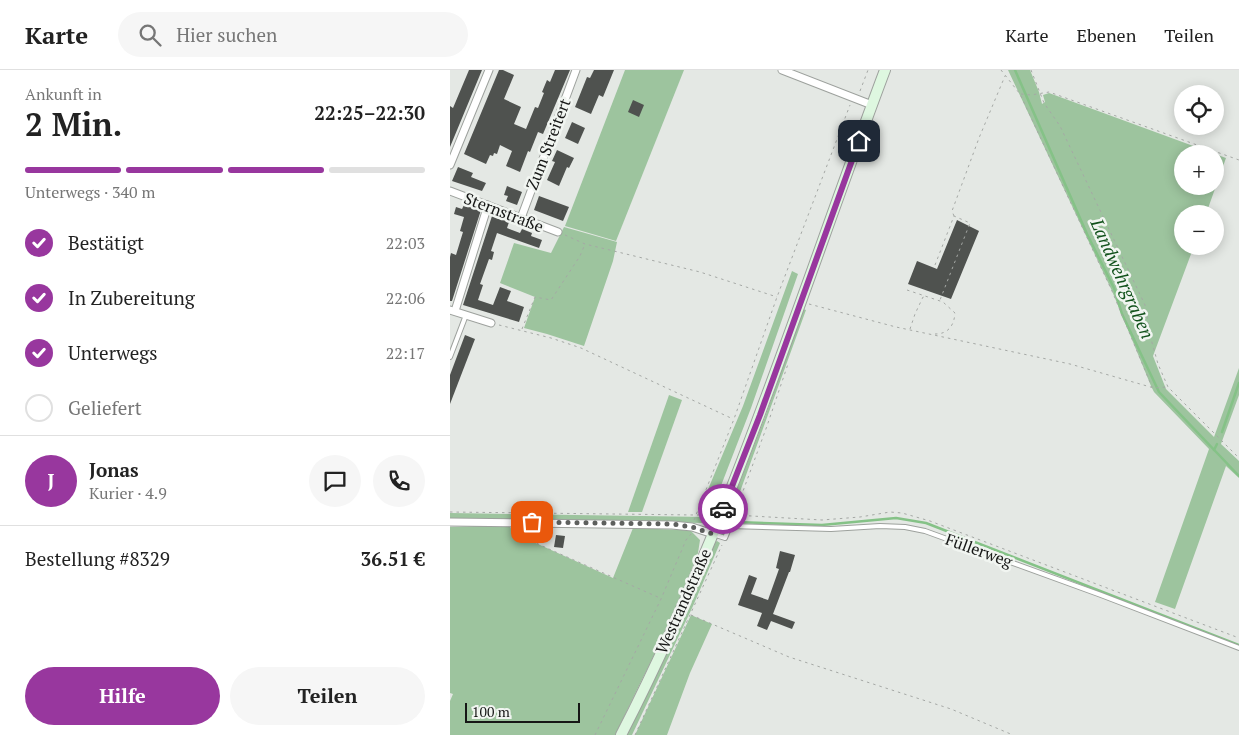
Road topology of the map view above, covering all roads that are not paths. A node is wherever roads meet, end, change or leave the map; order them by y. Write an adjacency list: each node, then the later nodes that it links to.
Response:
1 (489, 70): 6 (street)
2 (576, 70): 9 (street, Zum Streitert)
3 (782, 70): 5 (street)
4 (885, 70): 5 (main road, Westrandstraße)
5 (872, 105): 16 (main road, Westrandstraße)
6 (450, 165)
7 (450, 191): 8 (street, Sternstraße)
8 (488, 205): 9 (street, Sternstraße); 11 (street)
9 (521, 218): 10 (street, Sternstraße)
10 (558, 232)
11 (452, 310): 12 (street)
12 (466, 315): 13 (street); 14 (lane)
13 (491, 323)
14 (450, 357)
15 (450, 522): 16 (street)
16 (713, 534): 17 (lane, Füllerweg); 18 (main road, Westrandstraße)
17 (1239, 648)
18 (621, 735)

